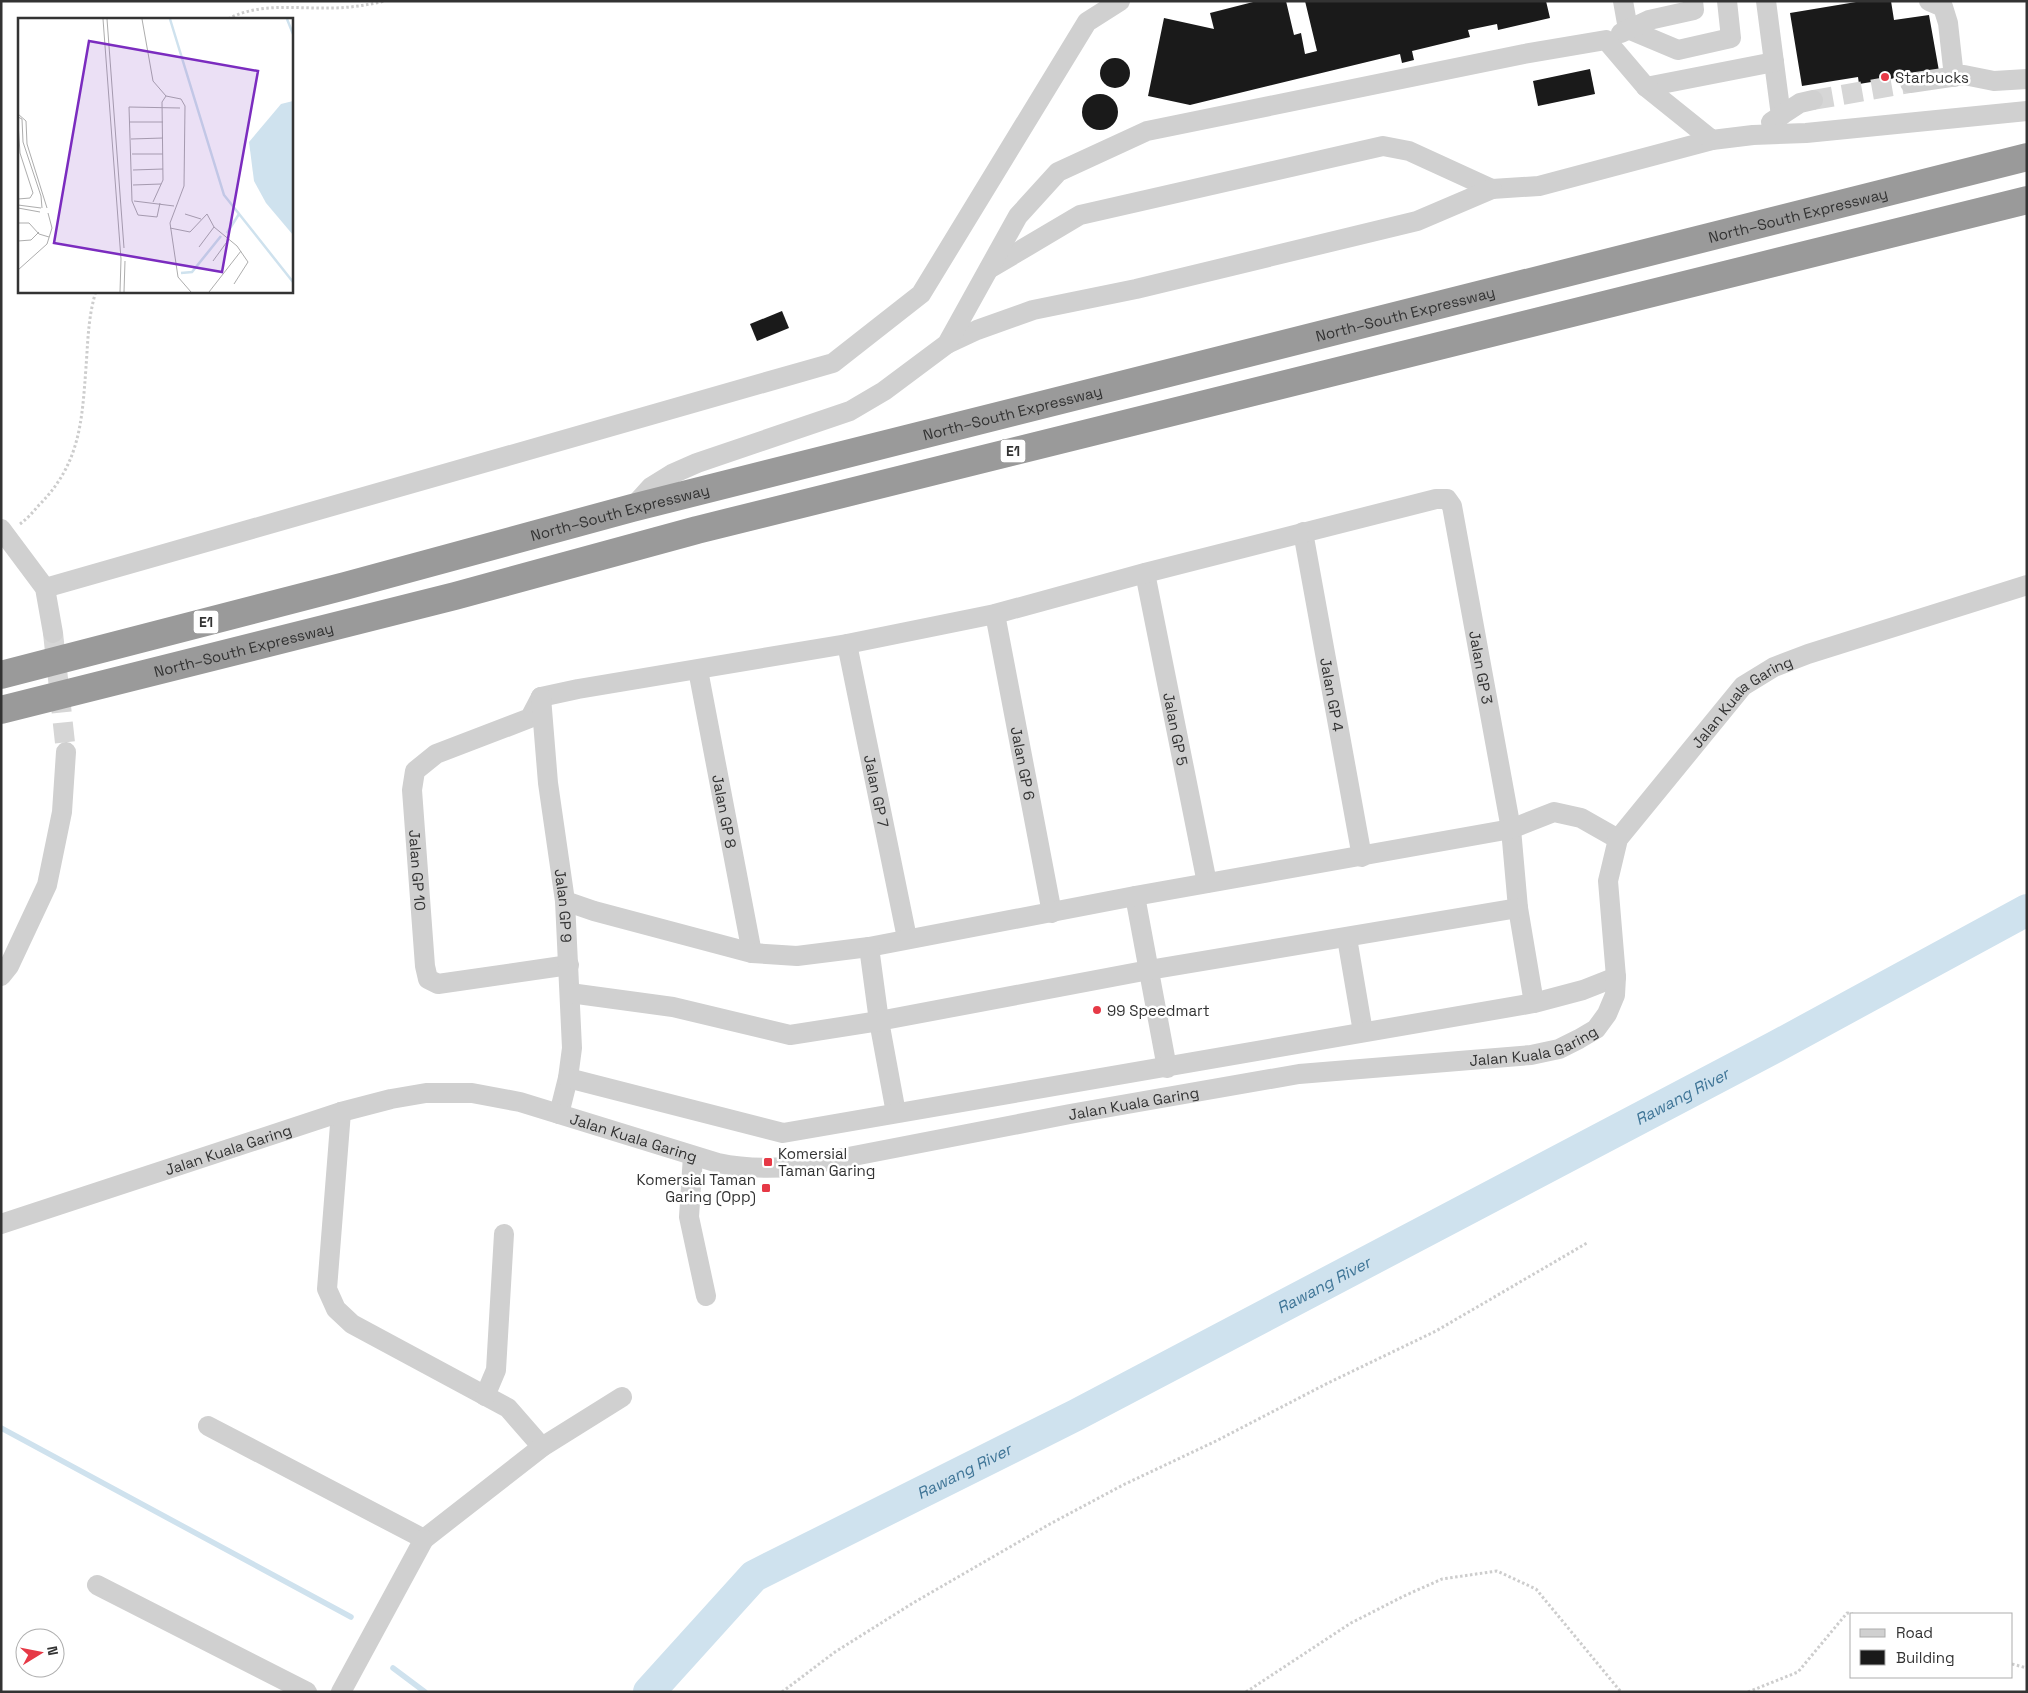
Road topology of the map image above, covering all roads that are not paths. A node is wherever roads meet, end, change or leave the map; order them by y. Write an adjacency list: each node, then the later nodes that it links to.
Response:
1 (1120, 1): 30 (street)
2 (1623, 1): 8 (street)
3 (1693, 1): 7 (street)
4 (1727, 1): 8 (street)
5 (1766, 1): 10 (street)
6 (1930, 1): 11 (street)
7 (1660, 9): 8 (street)
8 (1628, 29): 9 (street)
9 (1606, 40): 14 (street); 23 (street)
10 (1774, 62): 14 (street); 17 (street)
11 (1954, 77): 12 (street); 13 (street)
12 (2027, 80)
13 (1910, 84)
14 (1646, 87): 19 (street)
15 (1813, 100): 17 (street)
16 (2027, 111): 18 (street)
17 (1781, 116): 18 (street)
18 (1753, 134): 19 (street)
19 (1712, 140): 21 (street)
20 (2027, 157): 25 (highway, North–South Expressway / E1)
21 (1492, 189): 23 (street); 24 (street)
22 (2027, 200): 37 (highway, North–South Expressway / E1)
23 (987, 270): 24 (street)
24 (947, 344): 25 (street)
25 (632, 508): 35 (highway, North–South Expressway / E1)
26 (3, 532): 30 (street)
27 (1303, 532): 28 (street); 39 (street, Jalan GP 3); 41 (street, Jalan GP 4)
28 (1144, 573): 31 (street); 42 (street, Jalan GP 5)
29 (2027, 585): 40 (street, Jalan Kuala Garing)
30 (45, 588): 32 (street)
31 (995, 614): 33 (street); 46 (street, Jalan GP 6)
32 (52, 633)
33 (847, 644): 34 (street); 47 (street, Jalan GP 7)
34 (698, 670): 36 (street); 50 (street, Jalan GP 8)
35 (1, 675)
36 (540, 697): 44 (street, Jalan GP 9); 51 (street, Jalan GP 10)
37 (1, 710)
38 (66, 752): 53 (street)
39 (1511, 829): 40 (street); 41 (street); 45 (street, Jalan GP 3)
40 (1618, 839): 54 (street, Jalan Kuala Garing)
41 (1362, 857): 42 (street)
42 (1207, 883): 43 (street)
43 (1135, 896): 46 (street); 52 (street)
44 (565, 901): 50 (street); 51 (street, Jalan GP 9)
45 (1518, 908): 48 (street); 56 (street, Jalan GP 3)
46 (1052, 913): 47 (street)
47 (906, 938): 49 (street)
48 (1347, 938): 52 (street); 58 (street)
49 (869, 947): 50 (street); 57 (street)
50 (752, 953)
51 (569, 965): 55 (street, Jalan GP 9)
52 (1149, 970): 57 (street); 59 (street)
53 (1, 976)
54 (1616, 977): 56 (street); 64 (street, Jalan Kuala Garing)
55 (570, 993): 57 (street); 60 (street, Jalan GP 9)
56 (1534, 1003): 58 (street)
57 (879, 1021): 62 (street)
58 (1363, 1032): 59 (street)
59 (1167, 1068): 62 (street)
60 (568, 1078): 62 (street); 63 (street, Jalan GP 9)
61 (341, 1112): 63 (street, Jalan Kuala Garing); 65 (street, Jalan Kuala Garing); 68 (street)
62 (896, 1112)
63 (559, 1114): 64 (street, Jalan Kuala Garing)
64 (693, 1156): 67 (street)
65 (1, 1224)
66 (504, 1234): 68 (street)
67 (706, 1296)
68 (485, 1396): 71 (street)
69 (622, 1397): 71 (street)
70 (208, 1426): 72 (street)
71 (542, 1447): 72 (street)
72 (424, 1539): 75 (street)
73 (97, 1585): 74 (street)
74 (307, 1692)
75 (341, 1692)

